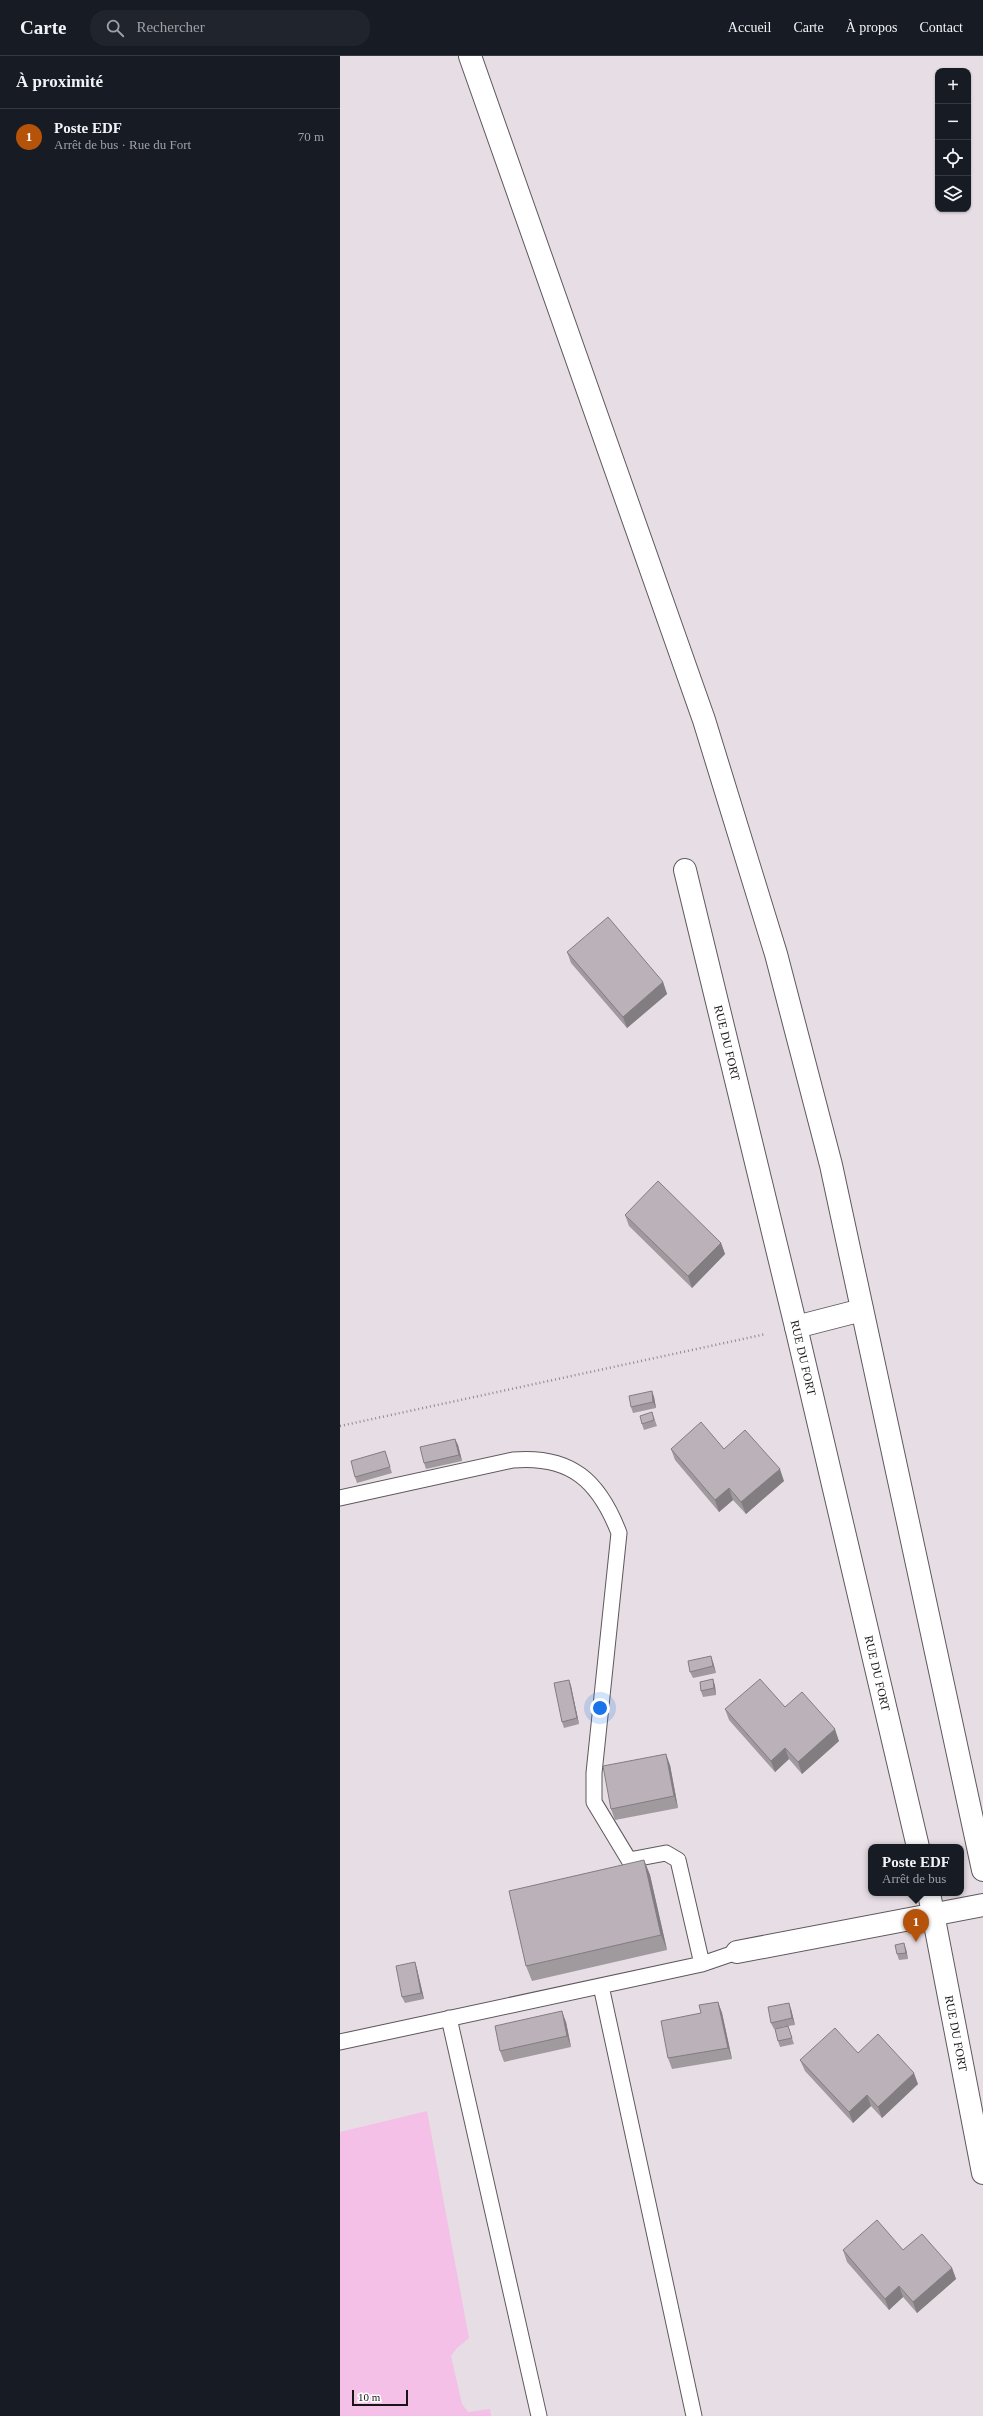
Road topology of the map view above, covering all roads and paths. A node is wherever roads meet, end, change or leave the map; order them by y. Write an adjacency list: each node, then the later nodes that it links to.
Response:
1 (470, 56): 3 (main road)
2 (685, 870): 4 (main road, RUE DU FORT)
3 (862, 1310): 4 (main road); 8 (main road)
4 (796, 1327): 5 (path); 7 (main road, RUE DU FORT)
5 (340, 1426)
6 (340, 1498): 12 (lane)
7 (917, 1844)
8 (983, 1870)
9 (931, 1903): 10 (main road); 11 (main road); 16 (main road, RUE DU FORT)
10 (983, 1905)
11 (737, 1952): 12 (lane)
12 (702, 1964): 13 (lane)
13 (601, 1986): 14 (lane); 18 (lane)
14 (449, 2018): 15 (lane); 17 (lane)
15 (340, 2042)
16 (983, 2173)
17 (539, 2416)
18 (694, 2416)

